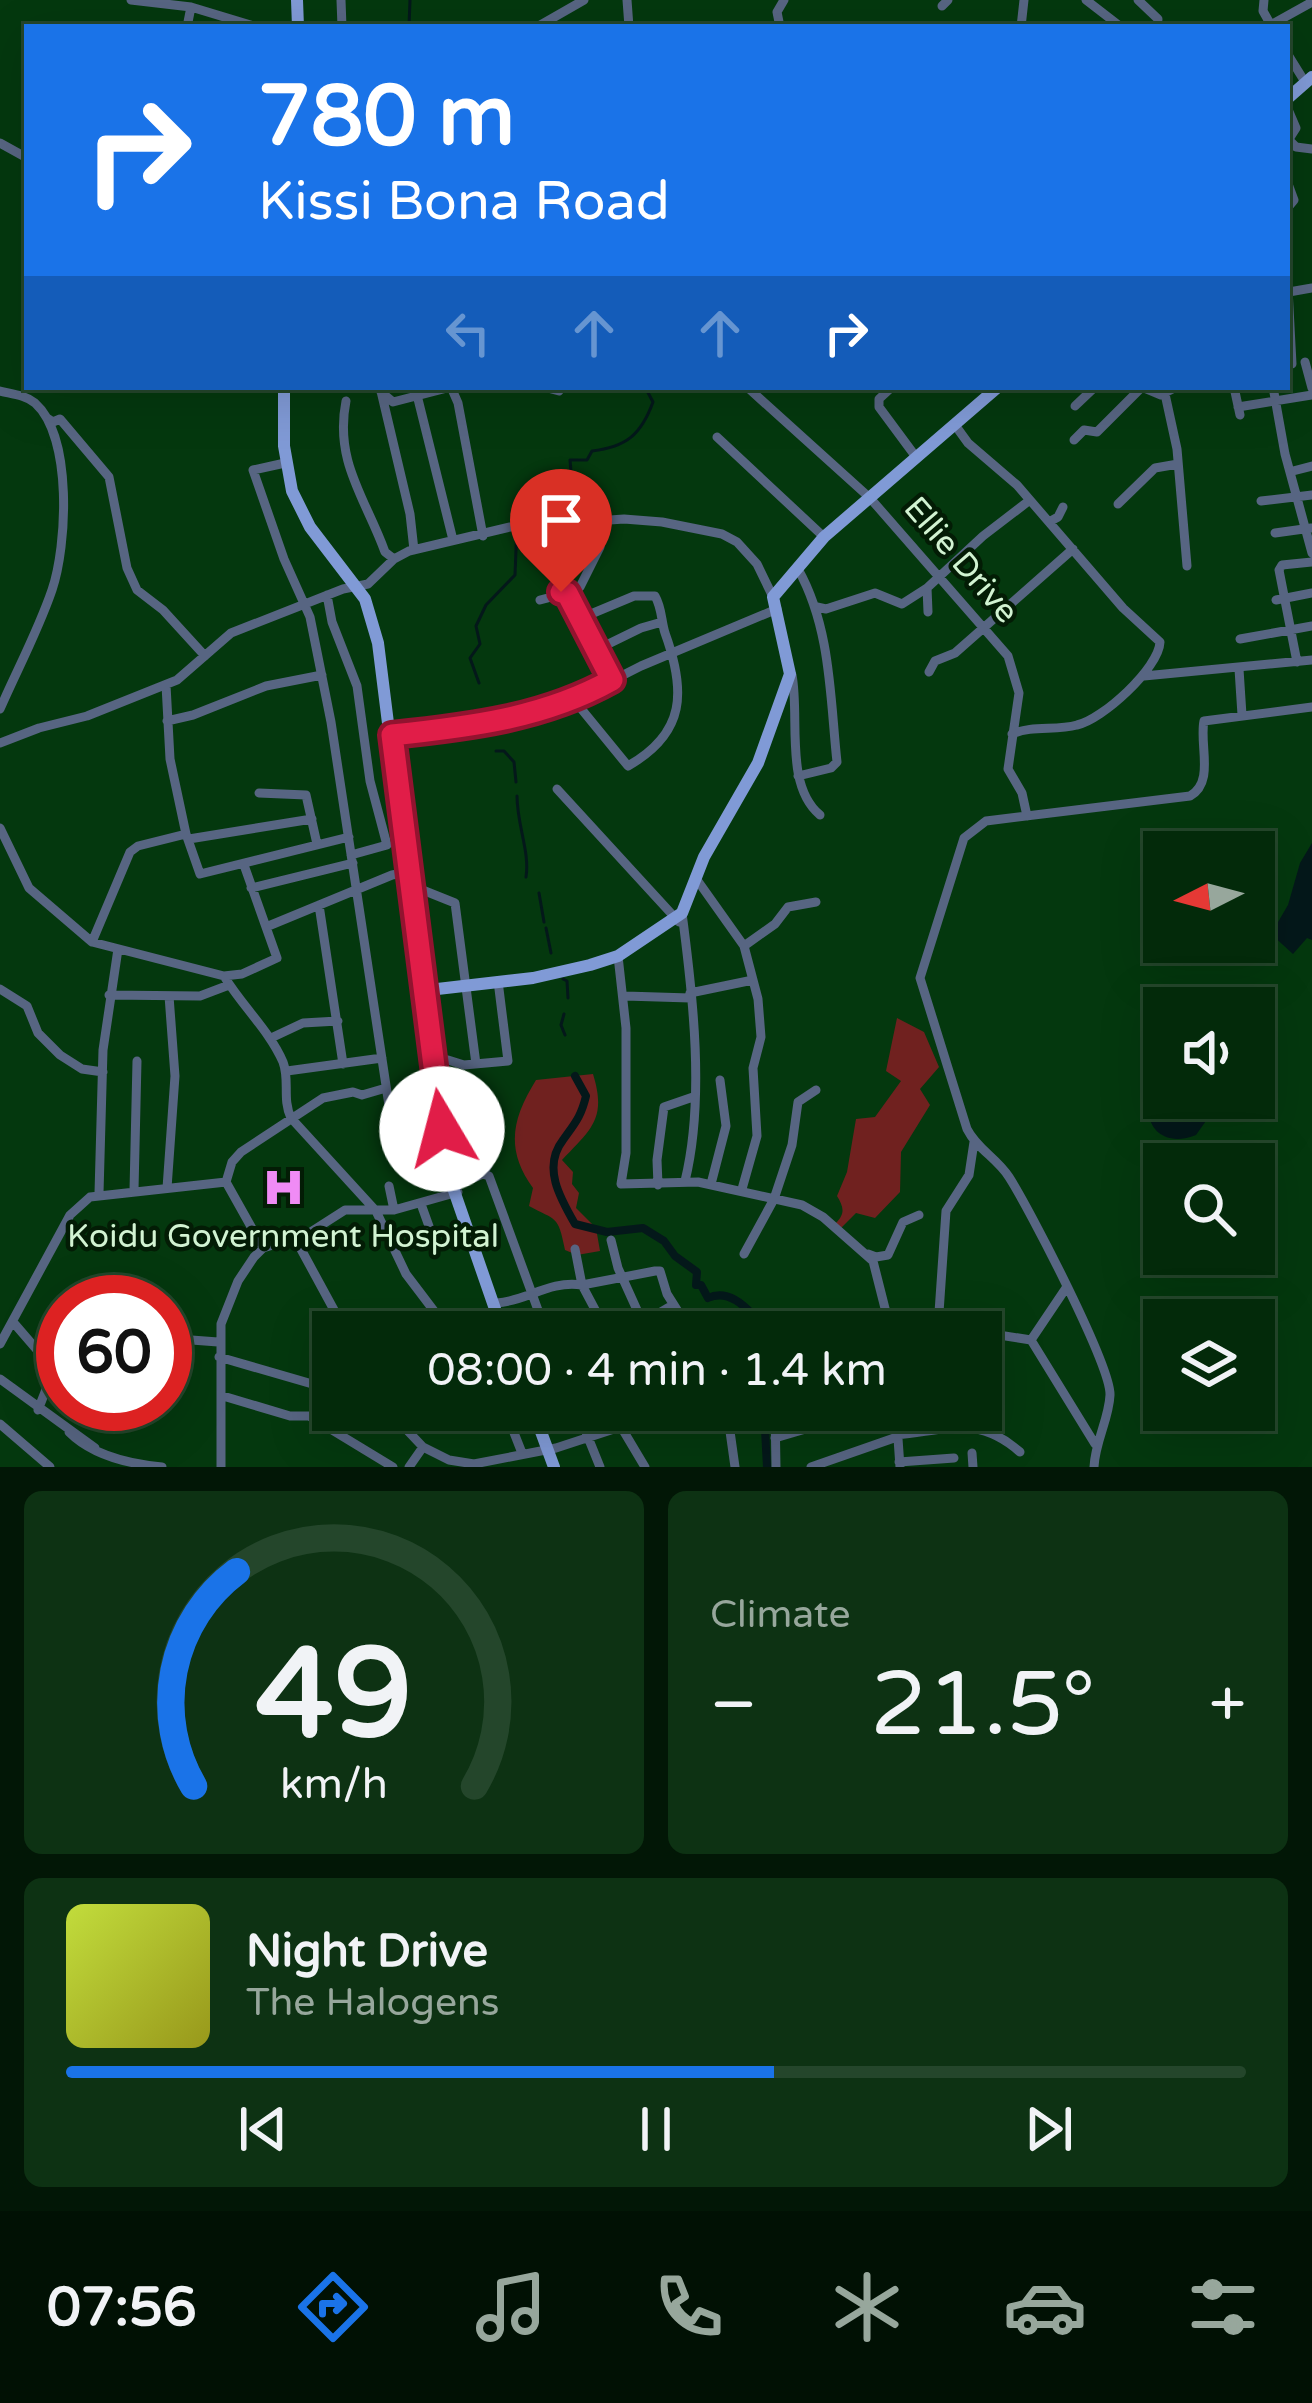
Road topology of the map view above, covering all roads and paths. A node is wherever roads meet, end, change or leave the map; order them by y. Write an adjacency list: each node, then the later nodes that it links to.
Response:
1 (131, 0): 6 (street)
2 (584, 0): 9 (street)
3 (1086, 0): 10 (street)
4 (1138, 0): 11 (street)
5 (1312, 2): 12 (street)
6 (191, 8): 7 (street); 8 (street)
7 (188, 24)
8 (247, 24)
9 (542, 24)
10 (1117, 24)
11 (1156, 24)
12 (1274, 24)
13 (1308, 362): 14 (street); 31 (street)
14 (1290, 364)
15 (380, 390): 33 (street); 60 (street)
16 (438, 390): 33 (street)
17 (452, 390): 57 (street)
18 (555, 390): 29 (street)
19 (750, 390): 48 (street, Ellie Drive)
20 (889, 390): 41 (street)
21 (995, 390): 38 (main road)
22 (1092, 390): 36 (street)
23 (1139, 390): 40 (street)
24 (1152, 390): 32 (street)
25 (1172, 390): 32 (street)
26 (1235, 390): 35 (street)
27 (1274, 390): 35 (street)
28 (287, 391): 42 (main road)
29 (559, 391)
30 (0, 392): 37 (street)
31 (1312, 392): 35 (street)
32 (1165, 394): 43 (street)
33 (417, 395): 59 (street)
34 (346, 401): 63 (street)
35 (1276, 401): 45 (street)
36 (1075, 406)
37 (47, 418): 86 (street); 100 (street)
38 (955, 424): 41 (main road); 49 (street)
39 (717, 437): 58 (street)
40 (1074, 440)
41 (916, 457): 48 (main road)
42 (286, 463): 67 (main road); 75 (street)
43 (1178, 464): 51 (street); 64 (street)
44 (1312, 466): 45 (street)
45 (1293, 471): 47 (street)
46 (1312, 495): 47 (street)
47 (1299, 496): 50 (street); 55 (street)
48 (870, 498): 58 (main road); 66 (street, Ellie Drive)
49 (1030, 500): 54 (street); 66 (street)
50 (1261, 501)
51 (1118, 504)
52 (1063, 507): 54 (street)
53 (573, 521): 57 (street); 71 (street); 74 (street)
54 (1049, 522): 61 (street)
55 (1309, 528): 56 (street); 62 (street)
56 (1275, 533)
57 (483, 536): 59 (street)
58 (824, 537): 65 (main road)
59 (453, 540): 60 (street)
60 (415, 550): 63 (street)
61 (1073, 550): 81 (street); 93 (street)
62 (1312, 558): 72 (street)
63 (394, 559): 67 (street)
64 (1187, 566)
65 (798, 569): 74 (main road); 76 (street)
66 (939, 578): 68 (street); 81 (street, Ellie Drive)
67 (356, 585): 70 (street); 103 (main road)
68 (927, 588): 76 (street); 77 (street)
69 (1312, 593): 72 (street)
70 (328, 596): 75 (street); 115 (street)
71 (568, 596): 73 (street); 78 (street)
72 (1280, 599): 82 (street)
73 (540, 600)
74 (775, 603): 85 (street); 92 (main road)
75 (307, 605): 86 (street); 95 (street)
76 (817, 608): 106 (street)
77 (928, 612)
78 (579, 619): 79 (street); 84 (street)
79 (662, 622): 84 (street); 85 (street)
80 (1312, 626): 82 (street)
81 (985, 627): 89 (street); 104 (street, Ellie Drive)
82 (1290, 630): 83 (street); 90 (street)
83 (1240, 638)
84 (596, 650): 96 (street)
85 (674, 652): 96 (street); 98 (street)
86 (205, 656): 97 (street)
87 (919, 658): 89 (street)
88 (1312, 660): 90 (street)
89 (935, 661): 94 (street)
90 (1297, 662): 91 (street)
91 (1239, 669): 93 (street); 101 (street)
92 (790, 670): 106 (street); 120 (main road)
93 (1150, 671): 104 (street)
94 (929, 672)
95 (322, 676): 102 (street); 114 (street)
96 (612, 680): 98 (street)
97 (166, 685): 102 (street); 105 (street)
98 (574, 700): 103 (street)
99 (1312, 707): 101 (street)
100 (0, 709)
101 (1242, 715): 110 (street)
102 (167, 721): 113 (street)
103 (390, 729): 115 (main road)
104 (1012, 734): 110 (street, Ellie Drive)
105 (0, 743)
106 (798, 776): 109 (street)
107 (557, 788): 125 (street)
108 (259, 794): 111 (street)
109 (820, 814)
110 (1027, 816): 158 (street)
111 (312, 819): 113 (street); 116 (street)
112 (0, 828): 127 (street)
113 (188, 837): 118 (street); 127 (street)
114 (349, 837): 116 (street); 117 (street)
115 (397, 843): 117 (street); 119 (main road)
116 (317, 844): 118 (street)
117 (352, 859): 121 (street); 122 (street)
118 (244, 865): 121 (street)
119 (408, 876): 122 (street); 134 (street); 136 (main road)
120 (695, 878): 125 (main road); 128 (street)
121 (251, 888): 126 (street)
122 (358, 891): 124 (street); 144 (street)
123 (816, 902): 128 (street)
124 (319, 905): 126 (street); 141 (street)
125 (680, 919): 130 (main road); 138 (street)
126 (266, 927): 131 (street)
127 (92, 942): 129 (street)
128 (744, 946): 132 (street)
129 (118, 949): 131 (street); 137 (street)
130 (618, 956): 133 (main road); 140 (street)
131 (227, 980): 139 (street); 142 (street)
132 (753, 980): 138 (street); 168 (street)
133 (498, 981): 134 (main road); 148 (street)
134 (464, 986): 136 (main road); 148 (street)
135 (0, 989): 149 (street)
136 (422, 991): 143 (main road)
137 (109, 995): 139 (street); 149 (street)
138 (690, 995): 140 (street); 155 (street)
139 (169, 996): 166 (street)
140 (625, 996): 164 (street)
141 (338, 1021): 142 (street); 147 (street)
142 (271, 1037): 150 (street)
143 (428, 1040): 146 (main road); 154 (main road)
144 (382, 1058): 147 (street); 152 (street)
145 (137, 1061): 167 (street)
146 (434, 1063): 148 (street); 154 (main road)
147 (343, 1064): 150 (street)
148 (476, 1064)
149 (103, 1072): 169 (street)
150 (286, 1072): 156 (street)
151 (720, 1080): 163 (street)
152 (386, 1088): 156 (street); 157 (street)
153 (816, 1090): 171 (street)
154 (436, 1096): 157 (main road)
155 (694, 1097): 161 (street); 164 (street)
156 (291, 1118): 162 (street); 174 (street)
157 (440, 1130): 170 (main road)
158 (974, 1142): 185 (street); 198 (street)
159 (485, 1150): 160 (street)
160 (483, 1174): 170 (street); 186 (street)
161 (685, 1181): 163 (street); 164 (street)
162 (226, 1182): 166 (street); 179 (street)
163 (711, 1184): 168 (street)
164 (658, 1185)
165 (389, 1186): 173 (street)
166 (167, 1188): 167 (street)
167 (134, 1190): 169 (street)
168 (742, 1190): 171 (street)
169 (99, 1193): 199 (street)
170 (456, 1194): 172 (street); 187 (main road)
171 (774, 1199): 181 (street); 182 (street)
172 (421, 1204): 173 (street); 176 (street)
173 (394, 1210): 174 (street)
174 (376, 1211): 177 (street); 190 (street)
175 (919, 1215): 182 (street)
176 (430, 1229)
177 (296, 1240): 179 (street); 189 (street)
178 (611, 1240): 183 (street)
179 (262, 1248): 204 (street)
180 (575, 1249): 184 (street)
181 (744, 1254)
182 (868, 1254): 197 (street)
183 (621, 1275): 184 (street); 188 (street); 194 (street)
184 (582, 1285): 186 (street); 193 (street)
185 (1066, 1288): 202 (street); 226 (street)
186 (532, 1291): 187 (street); 192 (street)
187 (496, 1305): 191 (main road)
188 (673, 1305): 195 (street); 196 (street)
189 (335, 1311)
190 (434, 1311)
191 (498, 1311)
192 (539, 1311)
193 (596, 1311)
194 (637, 1311)
195 (666, 1311)
196 (677, 1311)
197 (887, 1311)
198 (939, 1311)
199 (13, 1322): 203 (street); 205 (street)
200 (1002, 1336): 202 (street)
201 (192, 1340): 204 (street)
202 (1031, 1340): 226 (street)
203 (1, 1341)
204 (218, 1342): 206 (street)
205 (36, 1349)
206 (219, 1357): 208 (street); 209 (street)
207 (5, 1382): 210 (street); 211 (street)
208 (312, 1384)
209 (223, 1396): 241 (street); 242 (street)
210 (0, 1397)
211 (36, 1408)
212 (0, 1424): 238 (street)
213 (70, 1431): 234 (street)
214 (408, 1431): 227 (street)
215 (513, 1431): 231 (street)
216 (542, 1431): 228 (main road)
217 (584, 1431): 223 (street)
218 (609, 1431): 223 (street)
219 (624, 1431): 245 (street)
220 (730, 1431): 246 (street)
221 (776, 1431): 224 (street)
222 (800, 1431): 224 (street)
223 (587, 1438): 228 (street); 244 (street)
224 (776, 1438): 247 (street)
225 (882, 1443): 229 (street); 229 (street); 235 (street)
226 (1095, 1444): 250 (street)
227 (423, 1447): 236 (street); 237 (street)
228 (549, 1449): 231 (street); 243 (main road)
229 (898, 1451): 230 (street); 233 (street)
230 (1020, 1452)
231 (522, 1453): 236 (street)
232 (972, 1454): 249 (street)
233 (954, 1458)
234 (114, 1463): 239 (street)
235 (832, 1463): 248 (street)
236 (487, 1465)
237 (410, 1466)
238 (50, 1467)
239 (148, 1467): 240 (street)
240 (163, 1467)
241 (221, 1467)
242 (393, 1467)
243 (556, 1467)
244 (601, 1467)
245 (645, 1467)
246 (735, 1467)
247 (776, 1467)
248 (811, 1467)
249 (973, 1467)
250 (1094, 1467)

